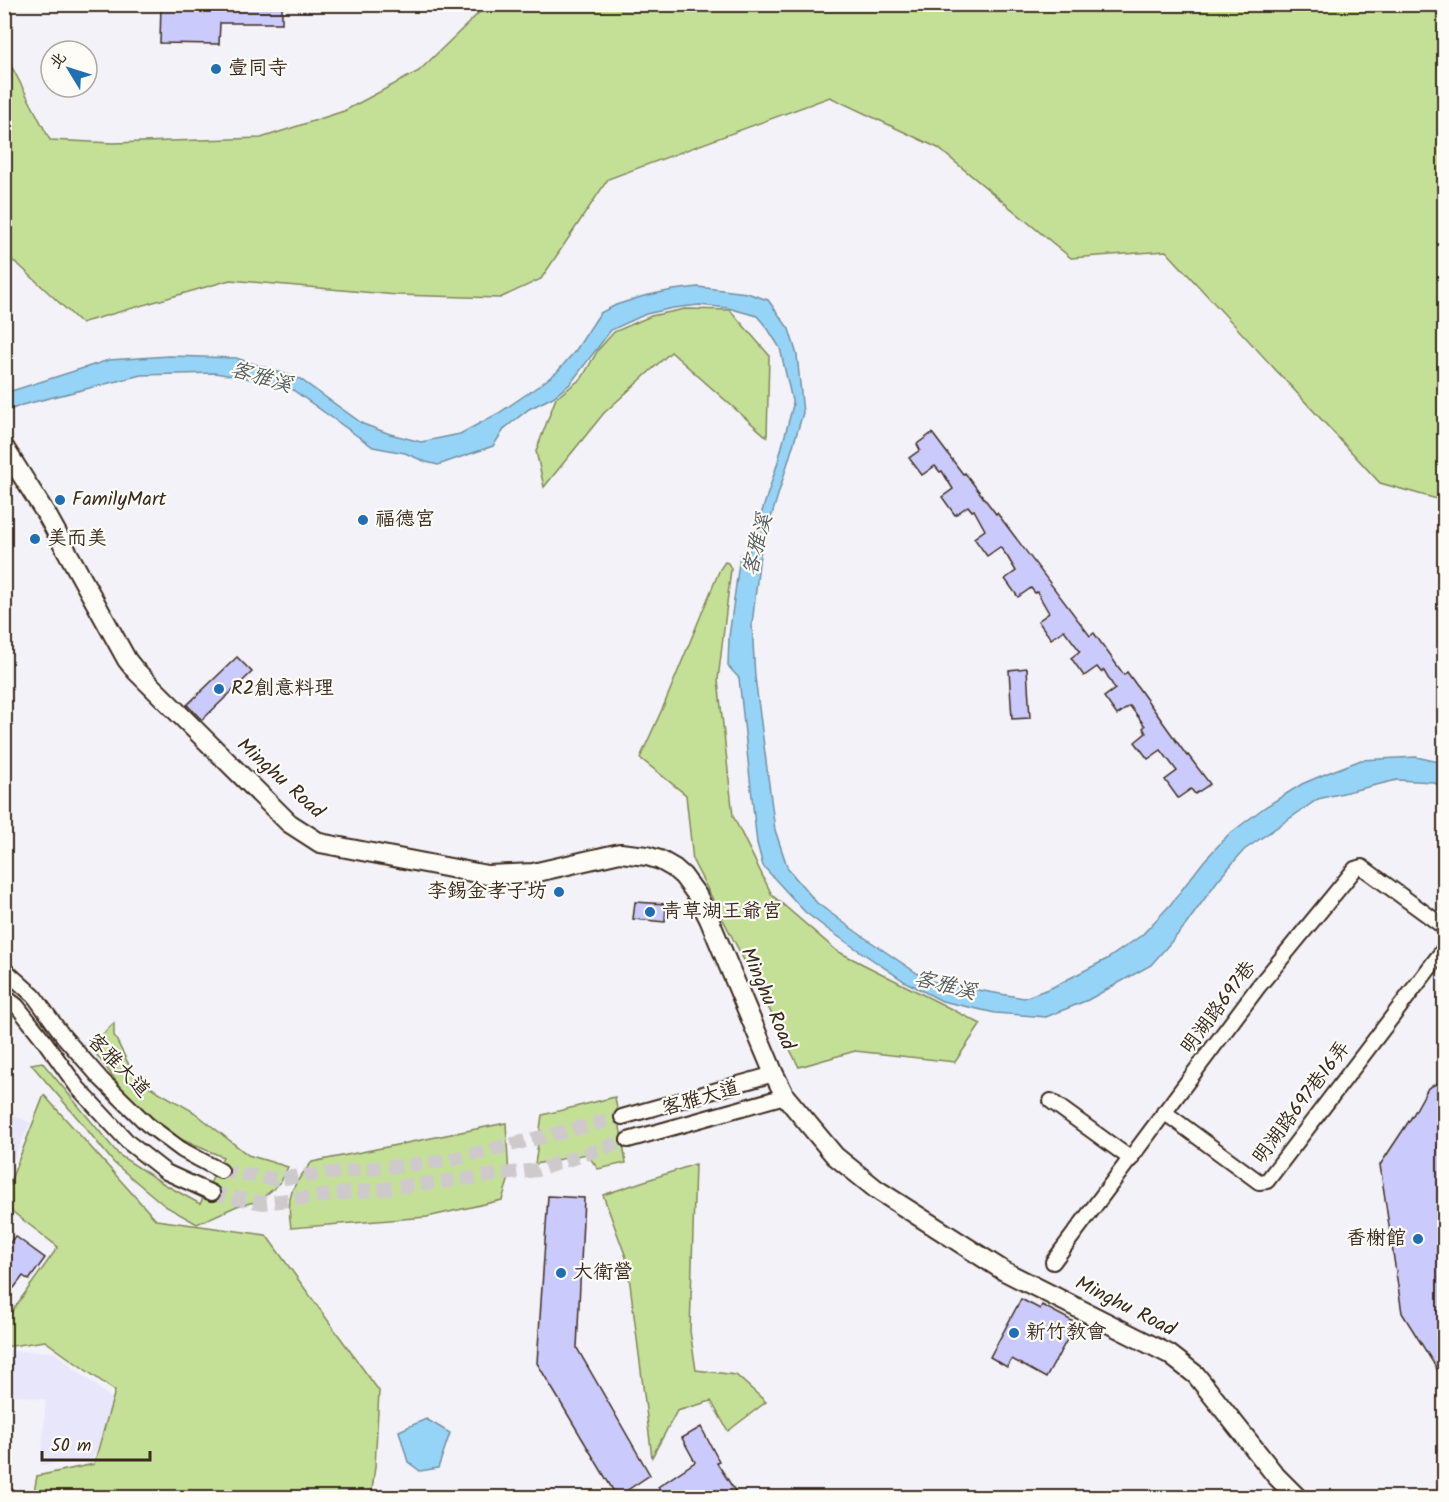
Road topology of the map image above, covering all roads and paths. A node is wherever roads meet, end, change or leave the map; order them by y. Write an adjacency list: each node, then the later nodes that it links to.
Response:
1 (4, 447): 6 (main road, Minghu Road)
2 (1444, 927): 9 (street, 明湖路697巷)
3 (1444, 949): 9 (street, 明湖路697巷16弄)
4 (4, 969): 13 (street, 客雅大道)
5 (4, 996): 14 (street, 客雅大道)
6 (774, 1074): 7 (main road, Minghu Road); 10 (street, 客雅大道)
7 (785, 1096): 11 (street, 客雅大道); 16 (main road, Minghu Road)
8 (1051, 1101): 12 (street)
9 (1164, 1112): 12 (street, 明湖路697巷)
10 (622, 1117)
11 (628, 1140)
12 (1131, 1159): 15 (street, 明湖路697巷)
13 (220, 1171)
14 (212, 1192)
15 (1053, 1263)
16 (1298, 1497)

